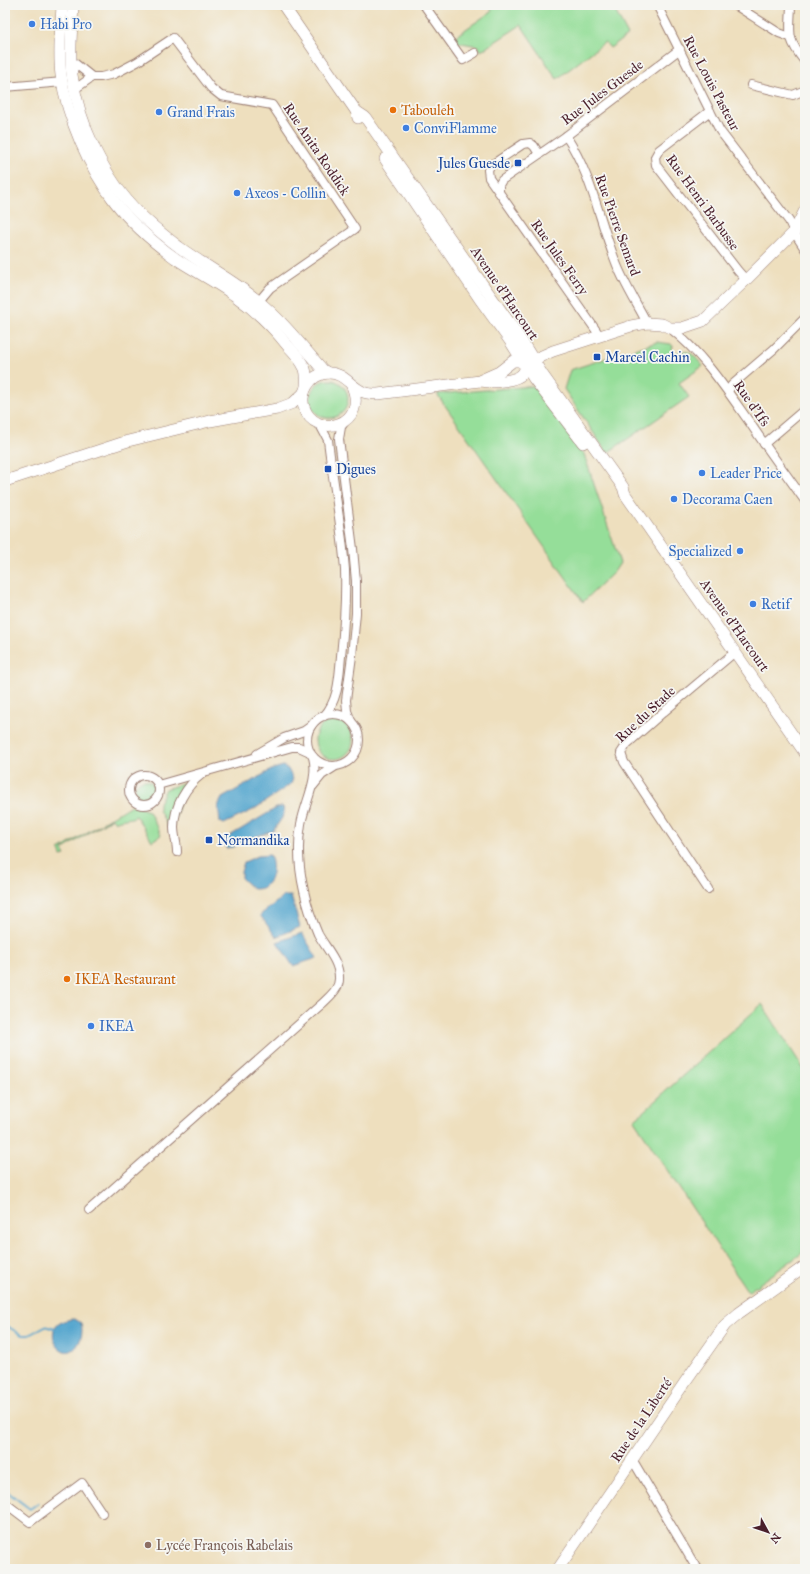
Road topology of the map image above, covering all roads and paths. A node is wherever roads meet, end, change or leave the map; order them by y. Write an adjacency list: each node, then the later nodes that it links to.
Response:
1 (62, 5): 16 (main road)
2 (69, 5): 9 (street)
3 (73, 5): 9 (main road)
4 (283, 5): 21 (main road, Avenue d'Harcourt)
5 (424, 5): 12 (street)
6 (657, 5): 11 (street, Rue Louis Pasteur)
7 (735, 5): 10 (street)
8 (791, 5): 10 (street)
9 (72, 33): 13 (main road)
10 (790, 37): 14 (street)
11 (680, 49): 22 (street, Rue Louis Pasteur); 23 (street, Rue Jules Guesde)
12 (475, 53)
13 (72, 61): 15 (street); 19 (main road)
14 (805, 62)
15 (92, 77): 19 (street, Rue Anita Roddick); 30 (street, Rue Anita Roddick)
16 (62, 82): 18 (street); 39 (main road)
17 (751, 85): 20 (street)
18 (5, 87)
19 (75, 89): 30 (main road)
20 (805, 90)
21 (356, 111): 35 (main road, Avenue d'Harcourt); 35 (main road, Avenue d'Harcourt)
22 (710, 111): 27 (street, Rue Louis Pasteur); 29 (street, Rue Henri Barbusse)
23 (566, 136): 24 (street, Rue Jules Guesde); 32 (street, Rue Pierre Semard)
24 (539, 154): 25 (street, Rue Jules Guesde); 25 (street)
25 (499, 192): 34 (street, Rue Jules Ferry)
26 (805, 210): 27 (main road)
27 (794, 232): 28 (street, Rue Louis Pasteur); 29 (main road)
28 (805, 249)
29 (746, 280): 33 (main road)
30 (259, 301): 36 (main road)
31 (805, 318): 40 (street)
32 (646, 323): 33 (main road); 34 (main road)
33 (670, 328): 40 (street, Rue d'Ifs)
34 (600, 336): 35 (main road)
35 (529, 362): 37 (main road); 37 (main road); 50 (main road, Avenue d'Harcourt)
36 (328, 373): 38 (main road); 39 (main road)
37 (480, 381): 41 (main road)
38 (351, 384): 41 (main road); 42 (main road)
39 (305, 390): 43 (main road); 45 (main road)
40 (728, 391): 47 (street, Rue d'Ifs)
41 (378, 394): 42 (main road)
42 (355, 406): 46 (main road)
43 (277, 409): 45 (main road); 48 (main road)
44 (805, 409): 47 (street)
45 (315, 420): 46 (main road); 51 (street)
46 (346, 420): 52 (street)
47 (764, 444): 49 (street, Rue d'Ifs)
48 (5, 481)
49 (804, 498)
50 (735, 652): 54 (main road, Avenue d'Harcourt); 62 (street, Rue du Stade)
51 (324, 716): 52 (street); 53 (street)
52 (351, 721): 57 (street)
53 (311, 726): 55 (street); 56 (street)
54 (805, 753)
55 (311, 754): 56 (street); 57 (street); 60 (street)
56 (249, 758): 58 (street)
57 (336, 766): 60 (street)
58 (209, 770): 59 (street); 61 (street)
59 (158, 785)
60 (311, 790): 63 (street)
61 (177, 852)
62 (708, 889)
63 (89, 1210)
64 (805, 1266): 65 (main road, Rue de la Liberté)
65 (632, 1459): 68 (main road, Rue de la Liberté); 69 (street)
66 (5, 1503): 67 (street)
67 (102, 1513)
68 (558, 1569)
69 (697, 1569)

